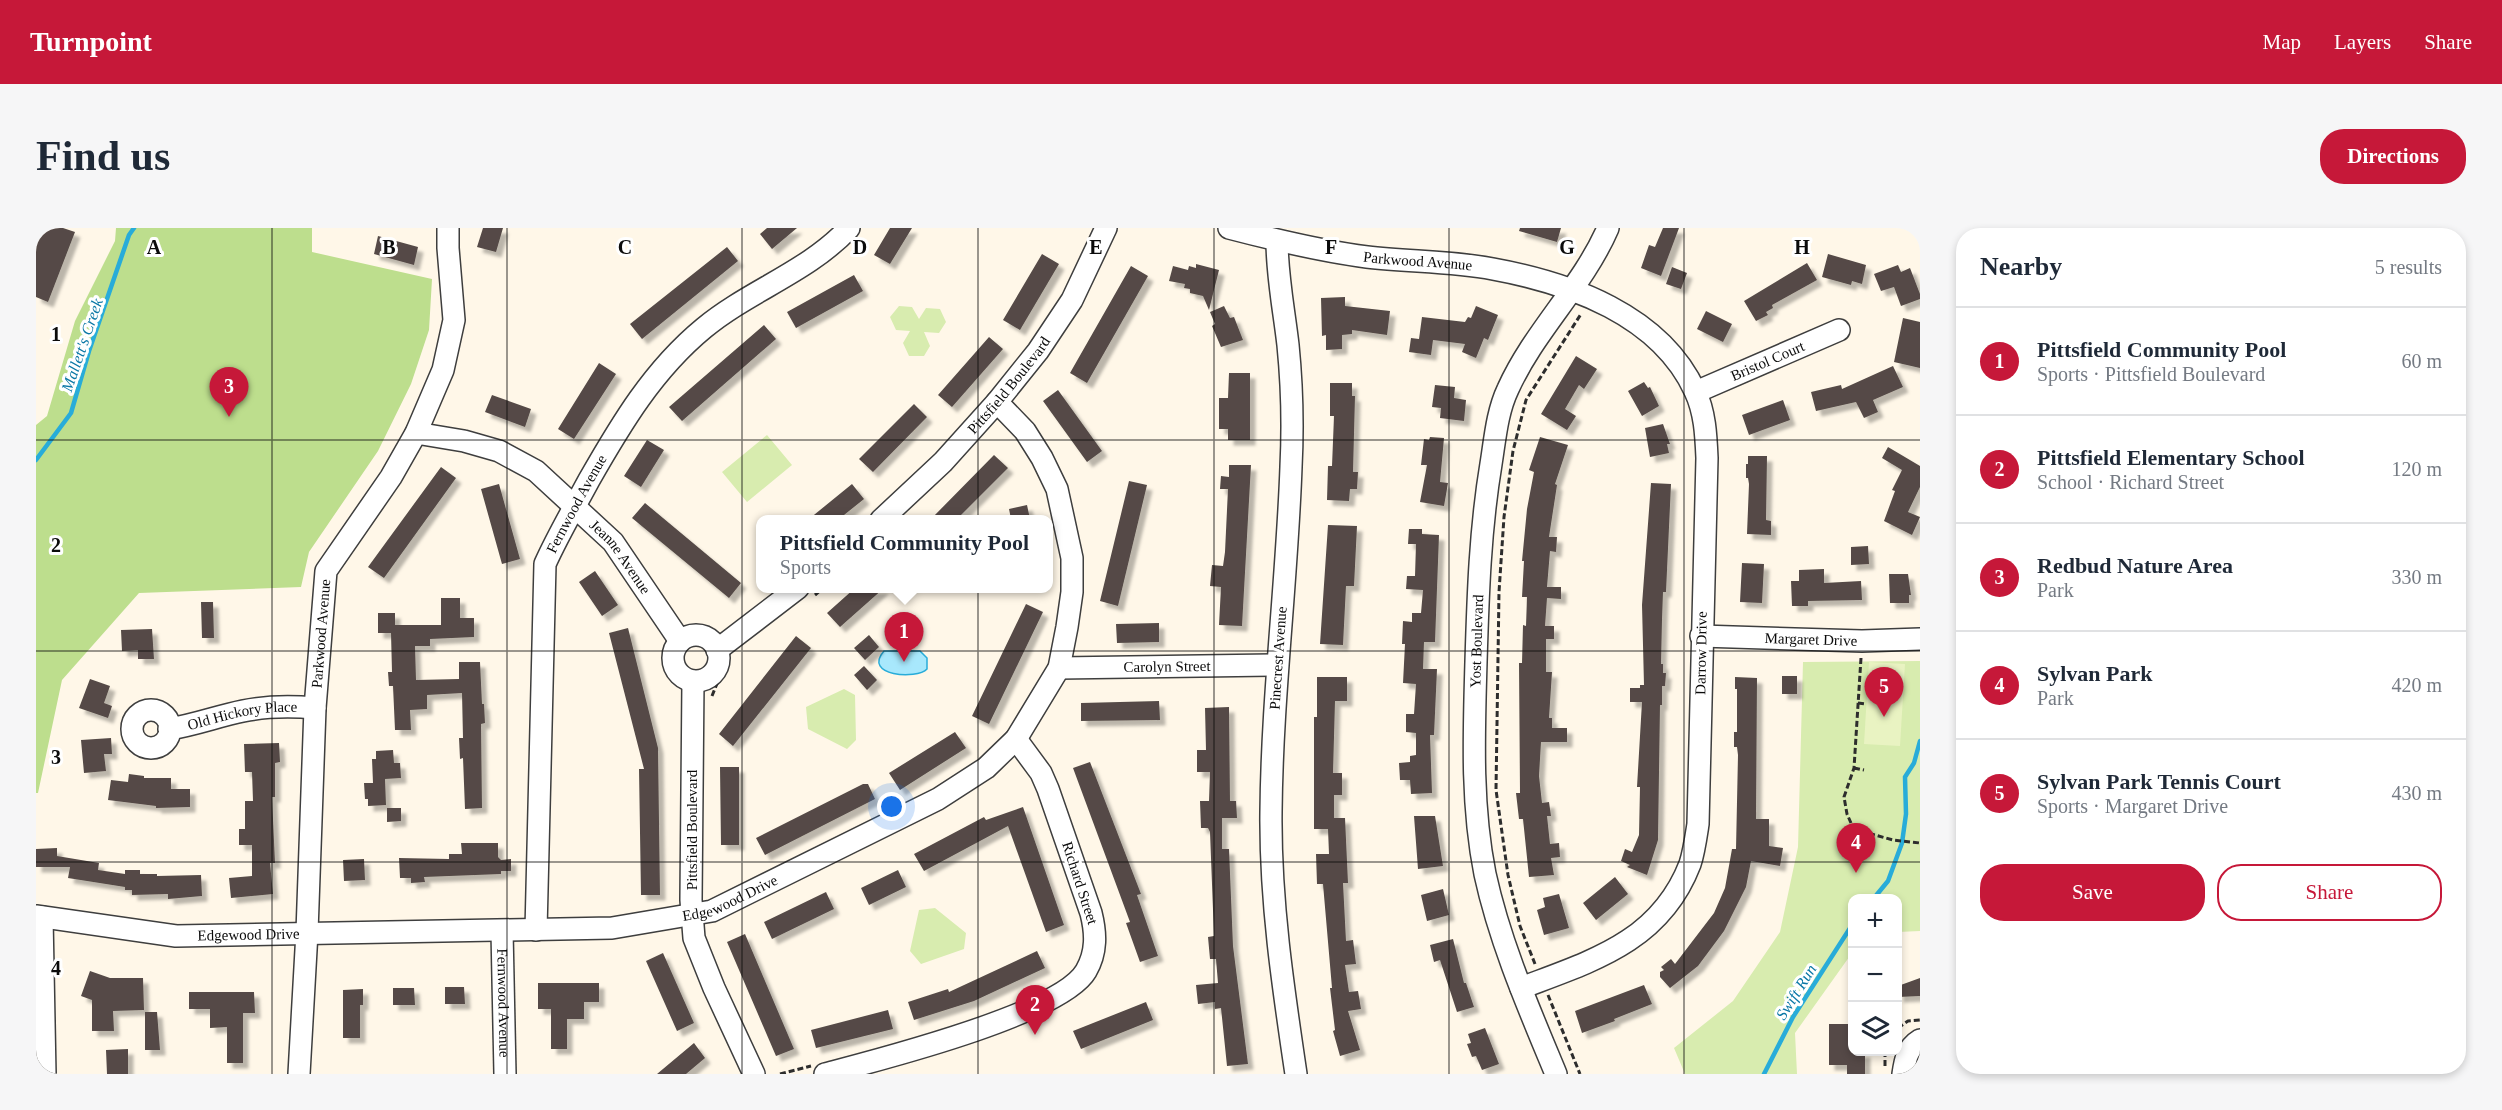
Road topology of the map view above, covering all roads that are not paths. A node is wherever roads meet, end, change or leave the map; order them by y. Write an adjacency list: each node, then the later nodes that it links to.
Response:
1 (448, 228): 11 (street, Parkwood Avenue)
2 (849, 228): 12 (street, Fernwood Avenue)
3 (1106, 228): 10 (street, Pittsfield Boulevard)
4 (1229, 228): 6 (street, Parkwood Avenue)
5 (1608, 228): 7 (street, Yost Boulevard)
6 (1277, 241): 7 (street, Parkwood Avenue); 19 (street, Pinecrest Avenue)
7 (1570, 290): 9 (street, Darrow Drive); 30 (street, Yost Boulevard)
8 (1839, 330): 9 (street, Bristol Court)
9 (1696, 392): 15 (street, Darrow Drive)
10 (997, 402): 13 (street, Pittsfield Boulevard); 20 (street, Edgewood Drive)
11 (416, 433): 12 (street, Jeanne Avenue); 22 (street, Parkwood Avenue)
12 (575, 506): 17 (street, Jeanne Avenue); 27 (street, Fernwood Avenue)
13 (885, 515)
14 (805, 593): 18 (street)
15 (1701, 636): 16 (street, Margaret Drive); 30 (street, Darrow Drive)
16 (1920, 639)
17 (680, 641): 18 (street); 21 (street)
18 (724, 657): 21 (street)
19 (1276, 665): 20 (street, Carolyn Street); 37 (street, Pinecrest Avenue)
20 (1059, 668): 24 (street, Edgewood Drive)
21 (693, 681): 25 (street, Pittsfield Boulevard)
22 (315, 708): 23 (street, Old Hickory Place); 29 (street, Parkwood Avenue)
23 (170, 729)
24 (1016, 739): 25 (street, Edgewood Drive); 32 (street, Richard Street)
25 (692, 915): 27 (street, Edgewood Drive); 36 (street, Pittsfield Boulevard)
26 (39, 916): 29 (street, Edgewood Drive); 33 (street)
27 (536, 930): 28 (street, Edgewood Drive)
28 (502, 931): 29 (street, Edgewood Drive); 35 (street, Fernwood Avenue)
29 (307, 932): 34 (street, Parkwood Avenue)
30 (1521, 988): 38 (street, Yost Boulevard)
31 (1920, 1041): 39 (street)
32 (818, 1070)
33 (45, 1074)
34 (299, 1074)
35 (505, 1074)
36 (754, 1074)
37 (1296, 1074)
38 (1556, 1074)
39 (1903, 1074)

